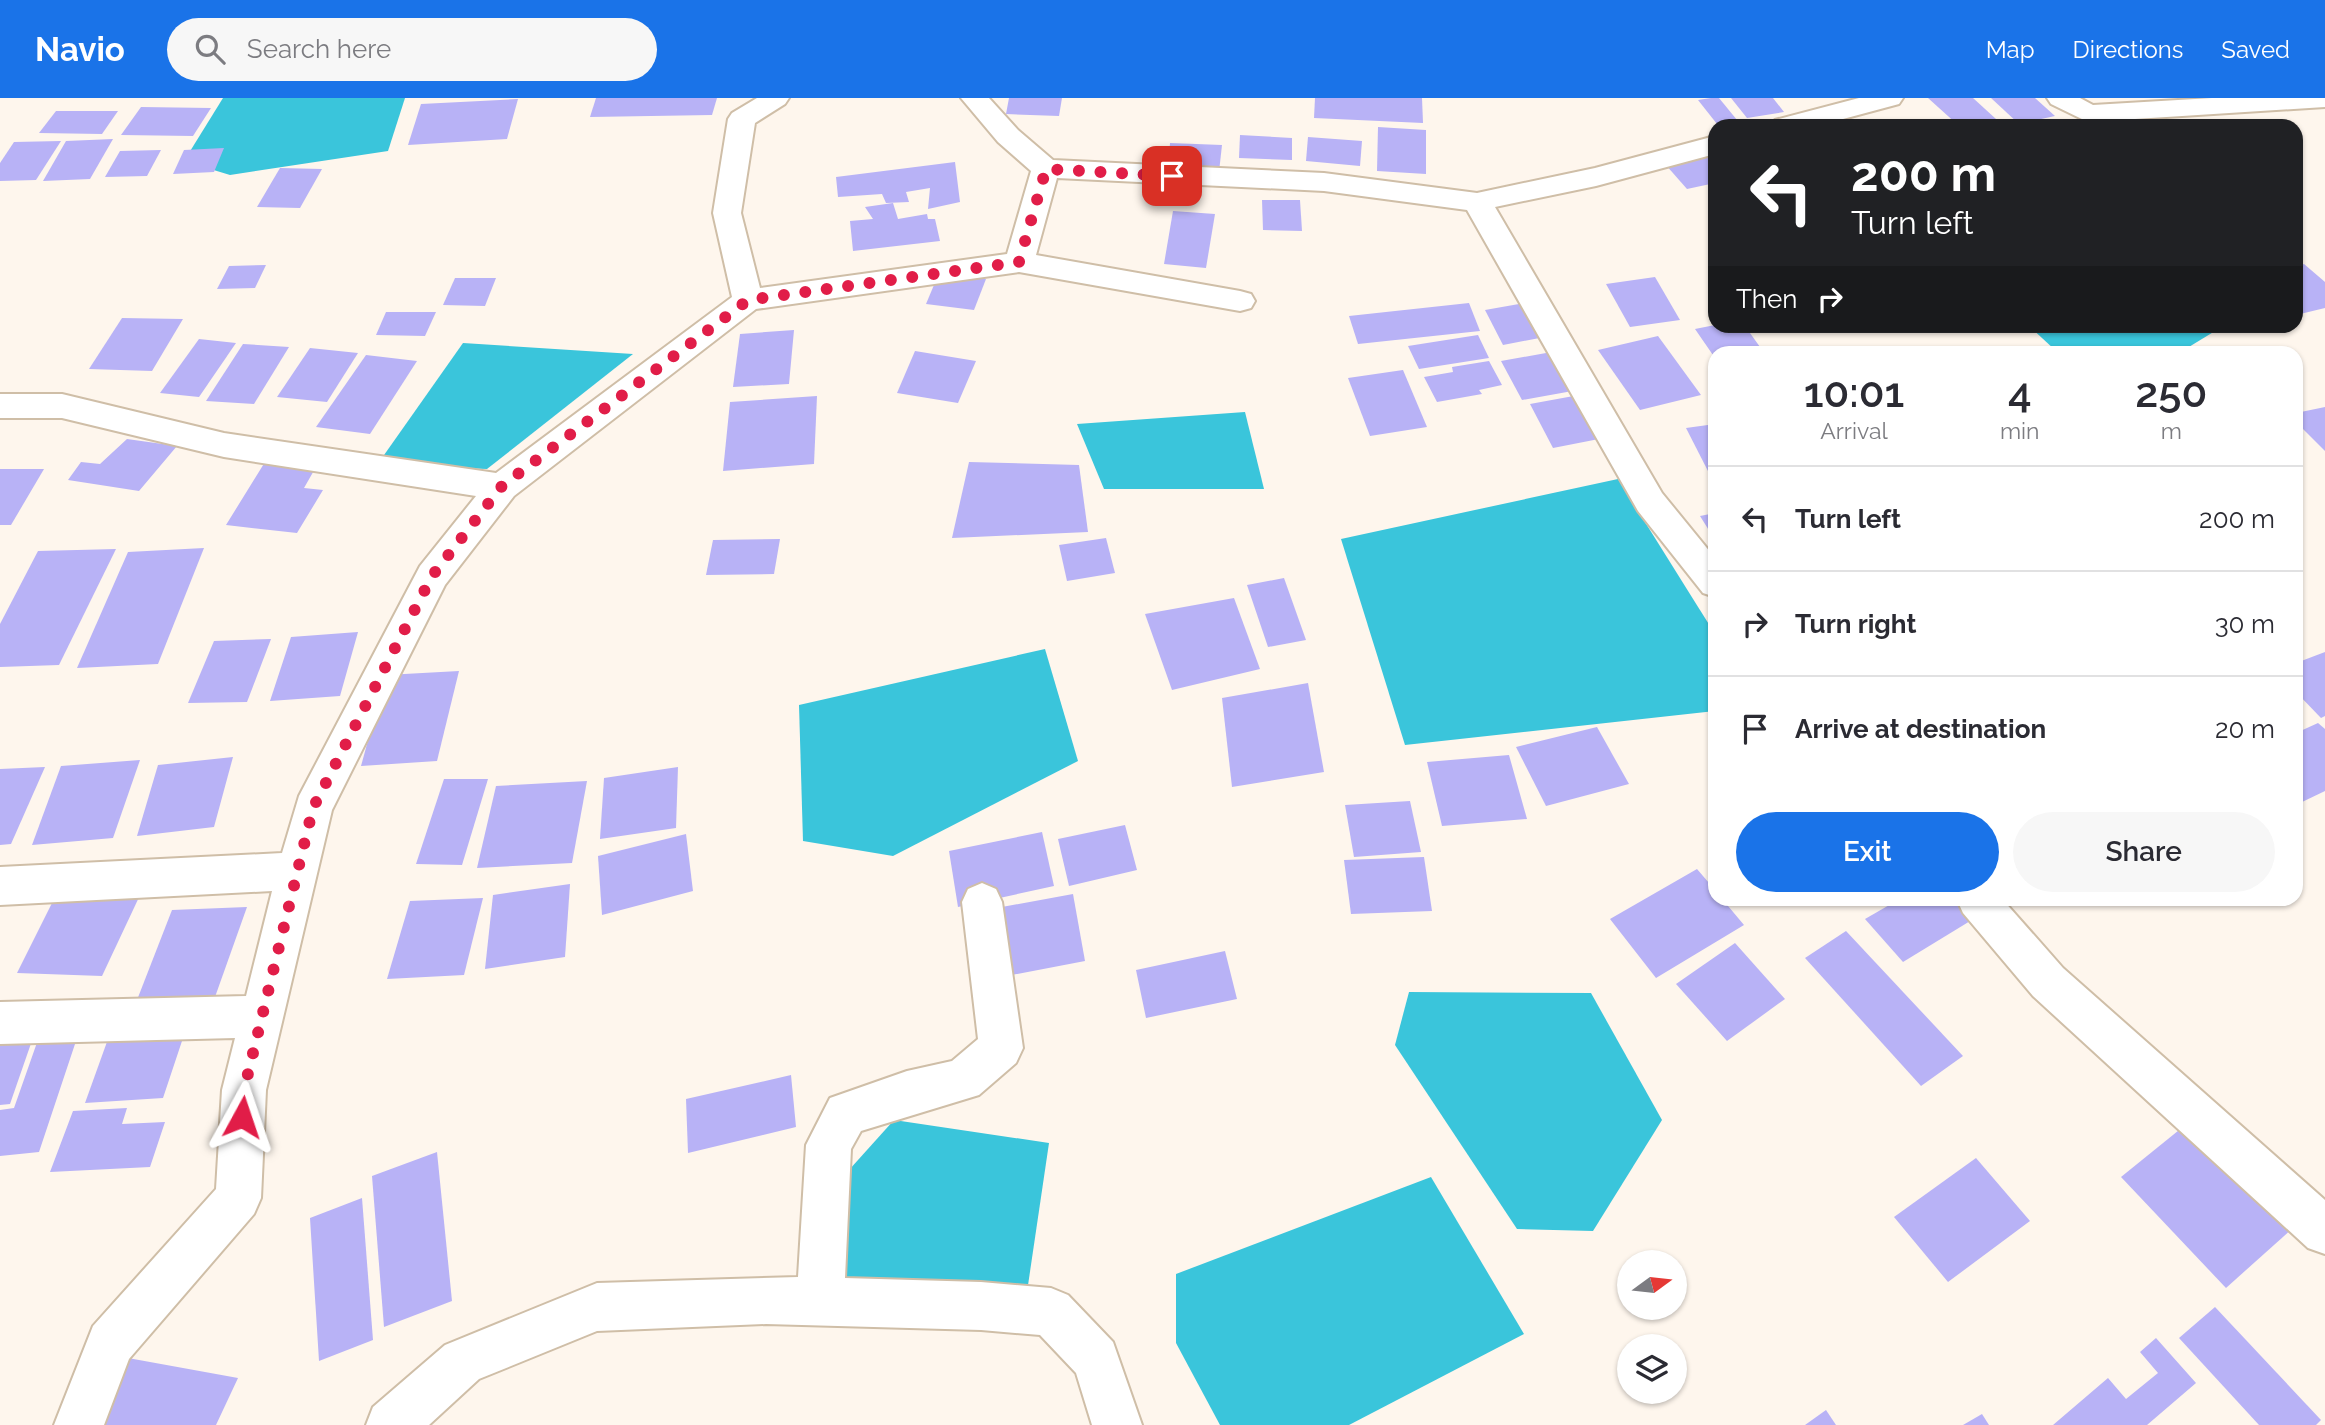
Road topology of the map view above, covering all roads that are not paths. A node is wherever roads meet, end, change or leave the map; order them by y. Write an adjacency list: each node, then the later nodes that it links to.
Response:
1 (776, 98): 11 (street)
2 (974, 98): 8 (street)
3 (1890, 98): 6 (street)
4 (2060, 98): 5 (street)
5 (2325, 99)
6 (1811, 119)
7 (1708, 147): 9 (street)
8 (1046, 169): 9 (street); 10 (street)
9 (1477, 202): 15 (street)
10 (1019, 262): 11 (street); 12 (street)
11 (748, 300): 14 (street)
12 (1240, 301)
13 (0, 406): 14 (street)
14 (502, 486): 16 (street)
15 (1708, 574)
16 (297, 871): 17 (street); 20 (street)
17 (0, 886)
18 (982, 902): 23 (street)
19 (1982, 906): 22 (street)
20 (262, 1016): 21 (street); 24 (street)
21 (0, 1023)
22 (2325, 1231)
23 (820, 1302): 25 (street); 26 (street)
24 (79, 1425)
25 (391, 1425)
26 (1117, 1425)

